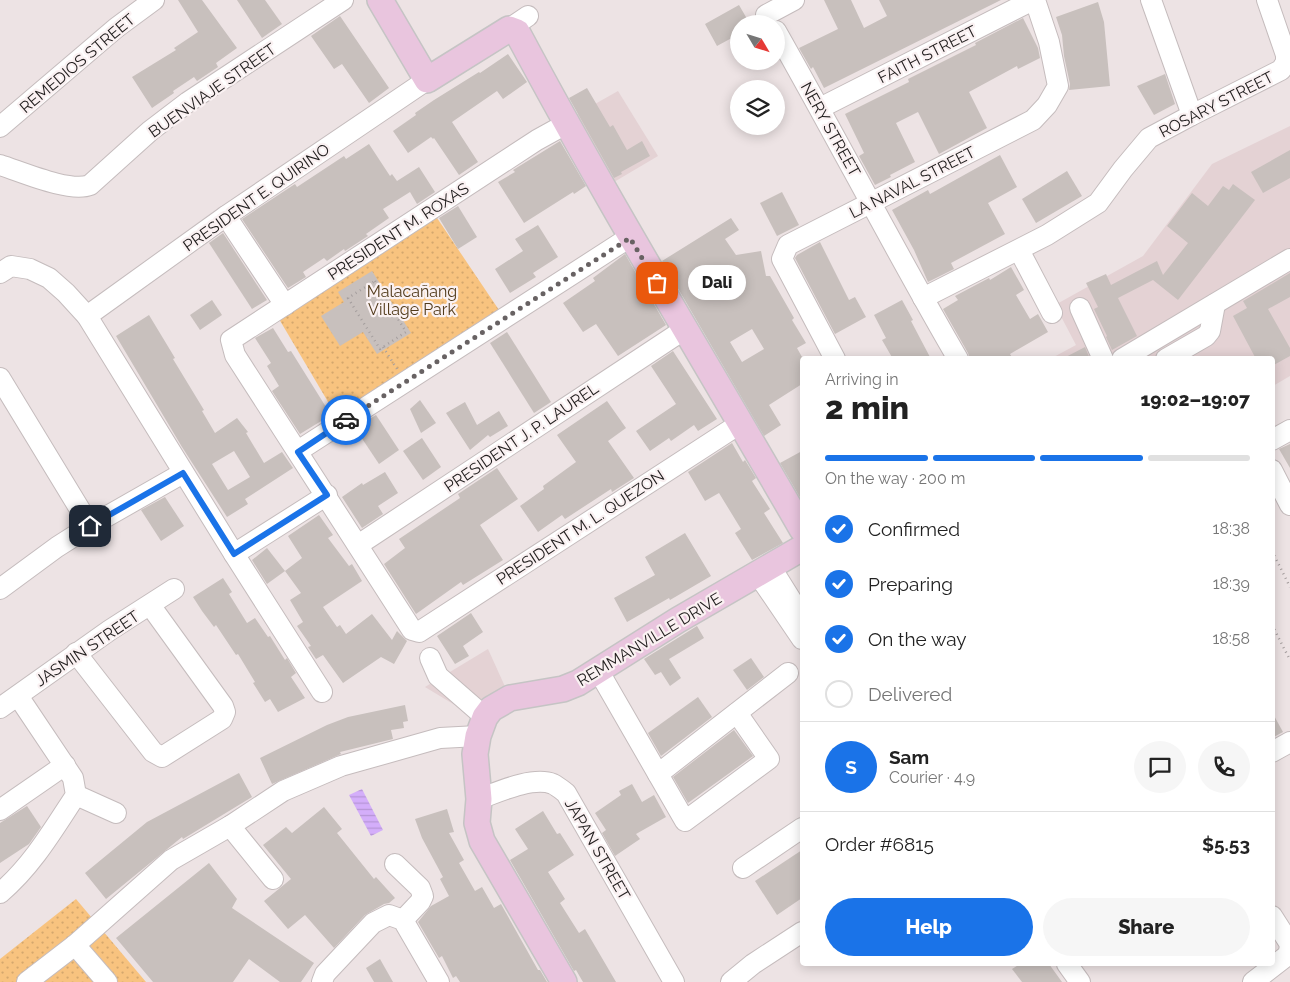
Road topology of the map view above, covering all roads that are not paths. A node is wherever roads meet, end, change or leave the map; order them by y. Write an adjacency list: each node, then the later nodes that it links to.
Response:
1 (154, 0): 14 (street, REMEDIOS STREET)
2 (342, 0): 15 (street, BUENVIAJE STREET)
3 (380, 0): 10 (main road)
4 (794, 0): 8 (street)
5 (1034, 0): 11 (street, FAITH STREET); 16 (street, LA NAVAL STREET)
6 (1151, 0): 12 (street)
7 (1267, 0): 12 (street, ROSARY STREET)
8 (771, 15)
9 (785, 47): 11 (street, NERY STREET)
10 (427, 80): 13 (main road); 17 (street, PRESIDENT E. QUIRINO)
11 (820, 108): 16 (street, NERY STREET)
12 (1192, 115): 19 (street, ROSARY STREET)
13 (566, 124): 18 (main road); 24 (street, PRESIDENT M. ROXAS)
14 (0, 127)
15 (0, 165)
16 (872, 203): 22 (street, NERY STREET); 29 (street, LA NAVAL STREET)
17 (226, 216): 24 (street); 27 (street, PRESIDENT E. QUIRINO)
18 (630, 238): 28 (main road); 38 (street)
19 (1018, 250): 22 (street, ROSARY STREET); 26 (street)
20 (1290, 259): 23 (street)
21 (0, 273): 27 (street)
22 (923, 298): 30 (street, NERY STREET)
23 (1215, 304): 32 (street); 33 (street)
24 (285, 305): 38 (street, PRESIDENT M. ROXAS)
25 (1080, 308): 31 (street)
26 (1052, 313)
27 (87, 316): 39 (street)
28 (684, 329): 35 (main road); 45 (street, PRESIDENT J. P. LAUREL)
29 (834, 356)
30 (956, 356)
31 (1102, 356)
32 (1135, 356)
33 (1171, 356)
34 (0, 378): 43 (street)
35 (741, 423): 44 (main road); 45 (street, PRESIDENT M. L. QUEZON)
36 (1290, 430): 37 (street)
37 (1275, 438)
38 (298, 452): 41 (street)
39 (183, 473): 43 (street); 47 (street)
40 (1275, 476): 42 (street)
41 (327, 495): 45 (street); 47 (street)
42 (1290, 505)
43 (90, 526): 49 (street)
44 (800, 526)
45 (358, 545)
46 (800, 549): 48 (main road, REMMANVILLE DRIVE)
47 (234, 554): 57 (street)
48 (764, 570): 52 (street); 55 (main road, REMMANVILLE DRIVE)
49 (0, 589)
50 (174, 589): 51 (street, JASMIN STREET)
51 (150, 605): 53 (street, JASMIN STREET); 53 (street)
52 (800, 625)
53 (76, 653): 58 (street, JASMIN STREET)
54 (430, 658): 61 (street)
55 (598, 670): 61 (main road, REMMANVILLE DRIVE); 65 (street)
56 (788, 673): 60 (street)
57 (322, 692)
58 (18, 696): 59 (street, JASMIN STREET); 64 (street)
59 (0, 708)
60 (737, 713): 65 (street); 65 (street)
61 (481, 726): 67 (main road); 70 (street)
62 (1290, 742): 63 (street)
63 (1275, 750)
64 (65, 766): 66 (street); 68 (street)
65 (658, 774)
66 (76, 795): 69 (street); 75 (street)
67 (479, 799): 88 (main road); 89 (street, JAPAN STREET)
68 (0, 810)
69 (116, 812)
70 (230, 826): 74 (street); 79 (street)
71 (800, 829): 73 (street)
72 (395, 864): 76 (street)
73 (744, 868)
74 (273, 879)
75 (0, 893)
76 (403, 920): 86 (street); 87 (street)
77 (1275, 921): 80 (street)
78 (800, 933): 90 (street)
79 (75, 945): 84 (street); 85 (street)
80 (1290, 946): 81 (street)
81 (1275, 965)
82 (1068, 966): 91 (street)
83 (1274, 966): 92 (street)
84 (27, 982)
85 (107, 982)
86 (322, 982)
87 (439, 982)
88 (564, 982)
89 (674, 982)
90 (731, 982)
91 (1080, 982)
92 (1253, 982)

